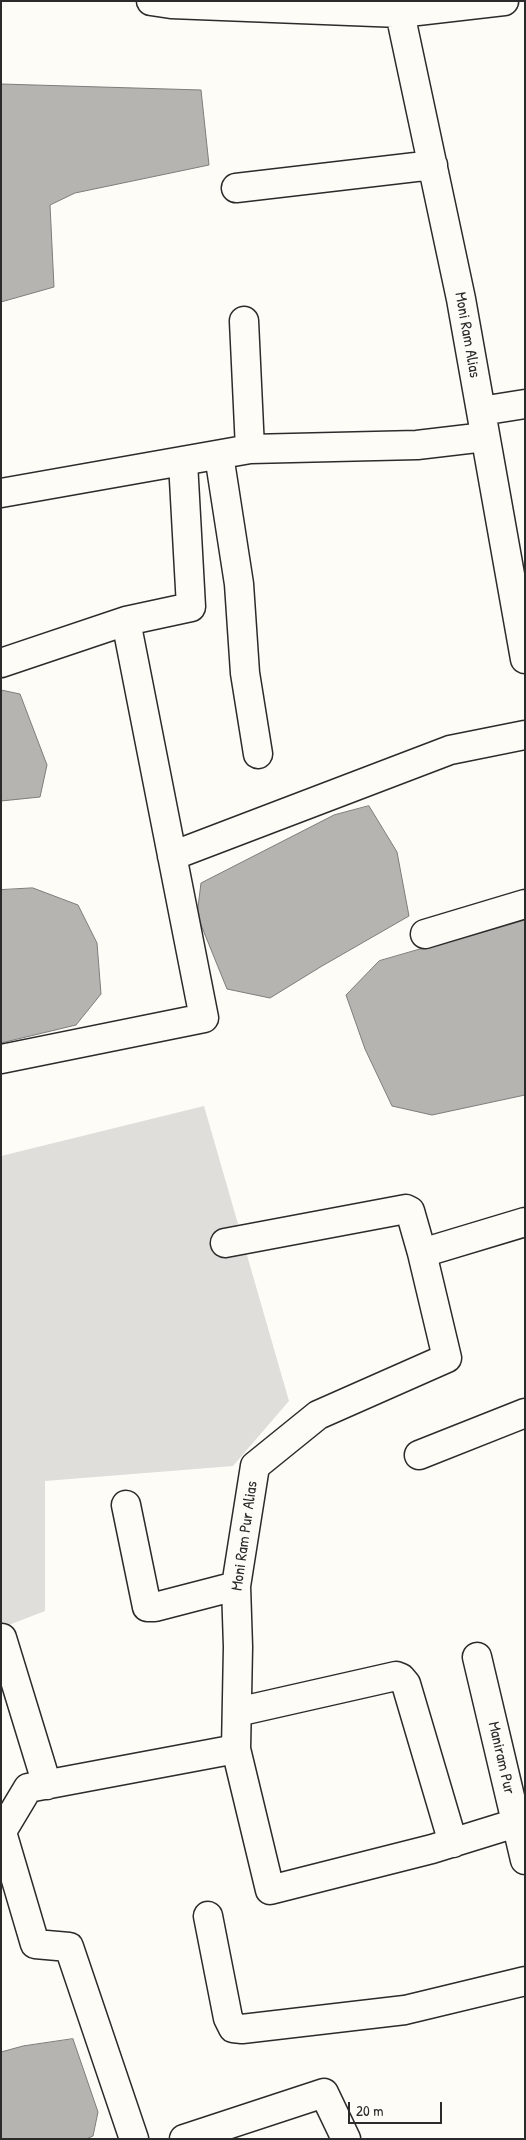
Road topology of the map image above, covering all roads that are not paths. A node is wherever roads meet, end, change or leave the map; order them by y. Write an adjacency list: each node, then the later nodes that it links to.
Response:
1 (151, 1): 3 (street)
2 (504, 1): 4 (street)
3 (214, 4): 4 (street)
4 (407, 9): 5 (street, Moni Ram Alias)
5 (432, 165): 6 (street); 9 (street, Moni Ram Alias)
6 (236, 188)
7 (244, 321): 11 (street)
8 (525, 404): 9 (street)
9 (481, 410): 10 (street, Moni Ram Alias)
10 (485, 437): 11 (street); 16 (street, Moni Ram Alias)
11 (250, 449): 12 (street)
12 (219, 455): 13 (street); 19 (street)
13 (183, 462): 14 (street); 15 (street)
14 (1, 493)
15 (126, 622): 17 (street); 20 (street)
16 (524, 647)
17 (1, 663)
18 (525, 735): 20 (street)
19 (258, 754)
20 (172, 856): 23 (street)
21 (525, 904): 22 (street)
22 (425, 934)
23 (1, 1059)
24 (525, 1222): 26 (street)
25 (225, 1243): 26 (street)
26 (422, 1252): 30 (street, Moni Ram Pur Alias)
27 (525, 1413): 28 (street)
28 (419, 1455)
29 (126, 1505): 30 (street)
30 (236, 1586): 33 (street, Moni Ram Pur Alias)
31 (2, 1638): 35 (street)
32 (477, 1657): 36 (street, Maniram Pur)
33 (237, 1712): 34 (street, Moni Ram Pur Alias); 38 (street)
34 (236, 1749): 35 (street); 38 (street, Moni Ram Pur Alias)
35 (47, 1785): 37 (street)
36 (516, 1824): 38 (street); 39 (street, Maniram Pur)
37 (2, 1831): 42 (street)
38 (453, 1843)
39 (525, 1860)
40 (208, 1916): 41 (street)
41 (525, 1982)
42 (134, 2139)
43 (184, 2139): 44 (street)
44 (346, 2139)

